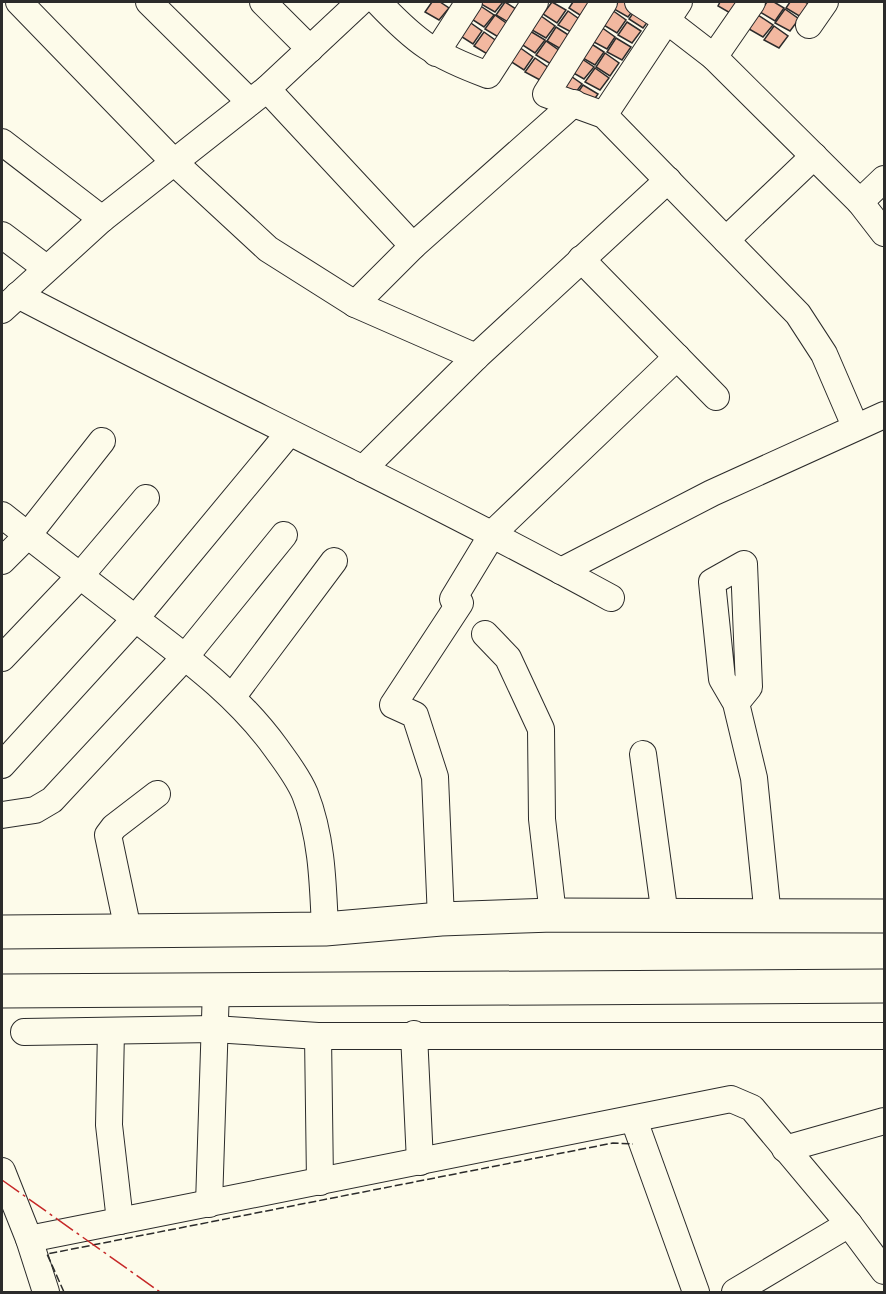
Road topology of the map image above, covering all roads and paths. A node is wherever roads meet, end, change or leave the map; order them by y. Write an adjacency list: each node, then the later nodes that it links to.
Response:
1 (19, 2): 22 (street)
2 (148, 2): 17 (street)
3 (263, 2): 14 (street)
4 (360, 2): 14 (street)
5 (378, 2): 15 (street)
6 (469, 2): 15 (street)
7 (535, 2): 15 (street)
8 (604, 2): 18 (street)
9 (638, 2): 12 (street)
10 (752, 2): 16 (street)
11 (825, 2): 13 (street)
12 (672, 11): 16 (street); 19 (street)
13 (809, 25)
14 (310, 49): 17 (street)
15 (436, 53)
16 (714, 57): 21 (street)
17 (258, 95): 22 (street); 30 (street)
18 (574, 103): 19 (street); 30 (street)
19 (604, 115): 24 (street)
20 (2, 142): 26 (street)
21 (814, 156): 25 (street); 29 (street)
22 (175, 163): 26 (street); 34 (street)
23 (885, 179): 25 (street)
24 (668, 180): 29 (street); 31 (street)
25 (860, 202): 27 (street)
26 (102, 219): 32 (street)
27 (885, 233)
28 (2, 235): 32 (street)
29 (726, 240): 39 (street)
30 (412, 246): 34 (street)
31 (581, 259): 35 (street); 36 (street)
32 (46, 268): 33 (street)
33 (10, 302): 40 (street)
34 (355, 304): 35 (street)
35 (476, 357): 42 (street)
36 (677, 357): 37 (street); 45 (street)
37 (716, 397)
38 (885, 415): 39 (street)
39 (855, 426): 50 (street)
40 (290, 433): 42 (street); 53 (street)
41 (102, 441): 46 (street)
42 (363, 469): 45 (street)
43 (146, 498): 51 (street)
44 (2, 515): 46 (street)
45 (493, 533): 50 (street); 69 (street)
46 (28, 535): 48 (street); 51 (street)
47 (284, 535): 55 (street)
48 (2, 561)
49 (334, 561): 57 (street)
50 (561, 571): 52 (street)
51 (80, 576): 53 (street); 56 (street)
52 (610, 598)
53 (135, 619): 55 (street); 60 (street)
54 (485, 634): 65 (street)
55 (185, 657): 57 (street); 64 (street)
56 (2, 658)
57 (233, 696): 70 (street)
58 (736, 703): 68 (street)
59 (643, 754): 66 (street)
60 (2, 765)
61 (157, 794): 71 (street)
62 (2, 797): 63 (street)
63 (2, 810)
64 (2, 815)
65 (553, 915): 66 (highway); 69 (highway)
66 (665, 916): 68 (highway)
67 (885, 916): 68 (highway)
68 (768, 917)
69 (441, 919): 70 (highway)
70 (325, 929): 71 (highway)
71 (128, 930): 72 (highway)
72 (2, 932)
73 (885, 986): 74 (highway)
74 (216, 988): 75 (highway); 76 (street)
75 (2, 991)
76 (214, 1029): 77 (street); 80 (street); 88 (street)
77 (111, 1031): 78 (street); 89 (street)
78 (24, 1032)
79 (414, 1034): 80 (street); 81 (street); 85 (street)
80 (318, 1036): 87 (street)
81 (885, 1036)
82 (634, 1120): 84 (street); 85 (street); 94 (street)
83 (885, 1121): 84 (street)
84 (785, 1149): 90 (street)
85 (420, 1162): 87 (street)
86 (2, 1171): 91 (street)
87 (320, 1182): 88 (street)
88 (209, 1204): 89 (street)
89 (120, 1221): 91 (street)
90 (849, 1224): 92 (street); 95 (street)
91 (30, 1239): 93 (street)
92 (885, 1271)
93 (46, 1293)
94 (696, 1293)
95 (735, 1293)

